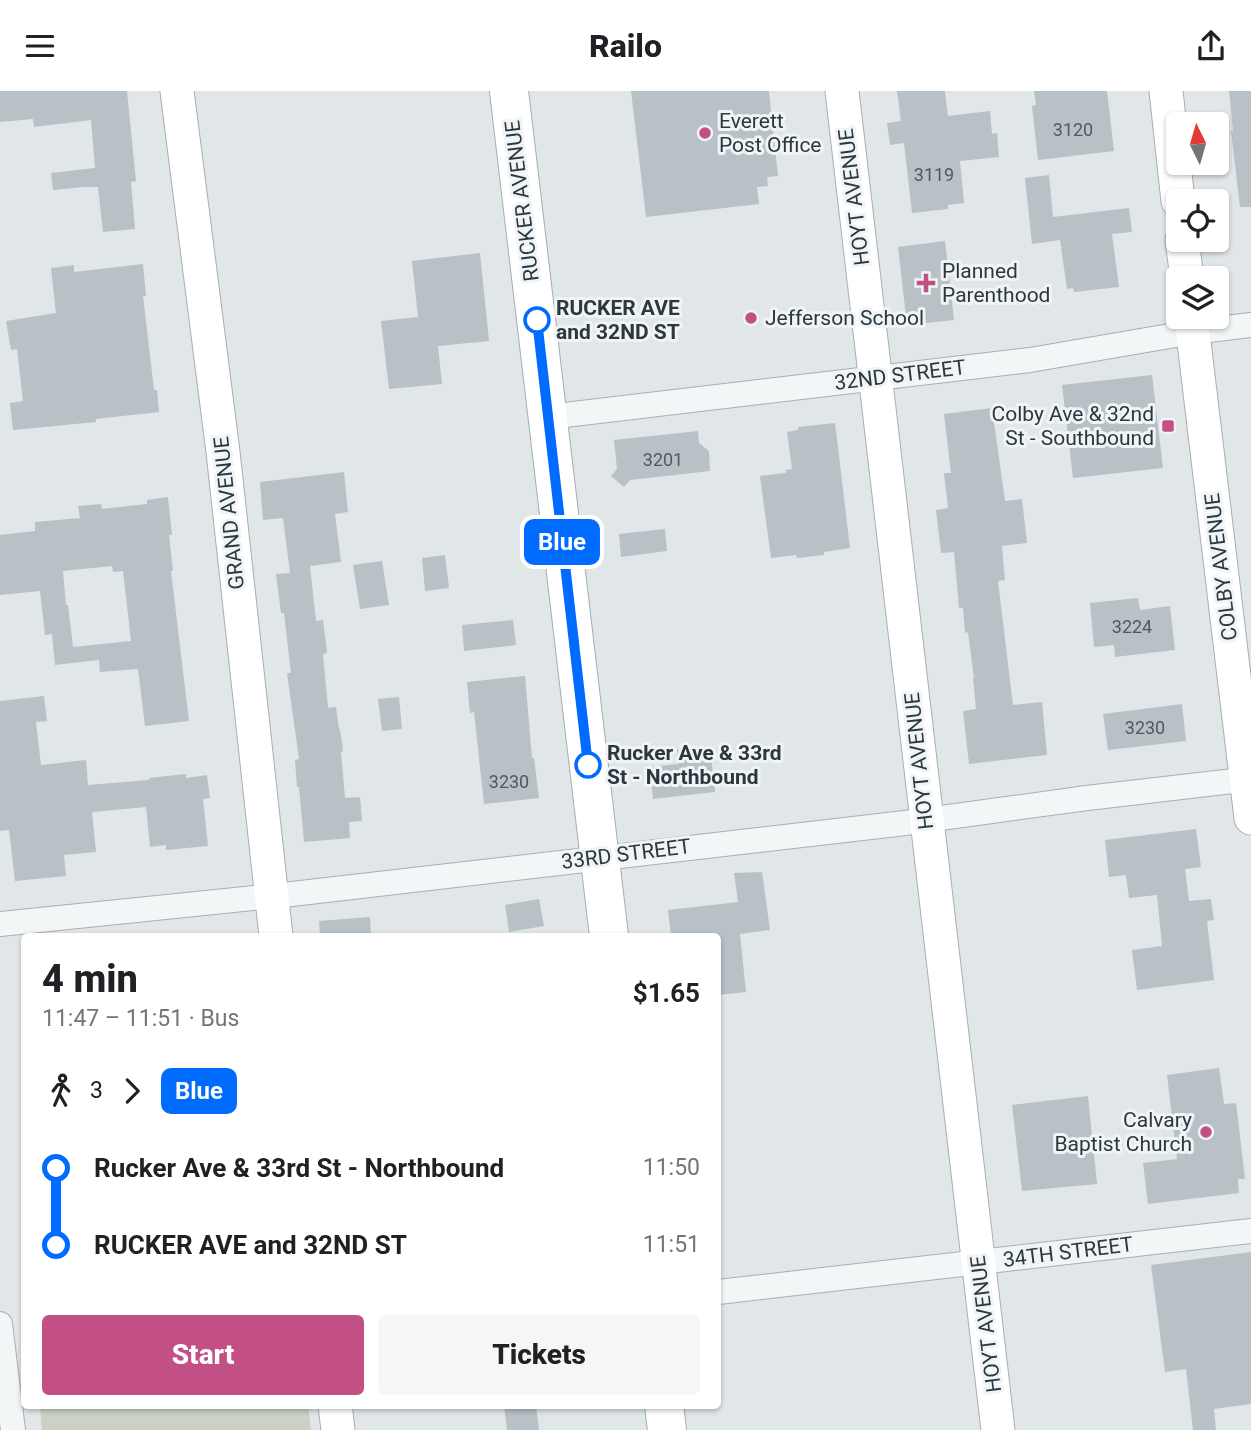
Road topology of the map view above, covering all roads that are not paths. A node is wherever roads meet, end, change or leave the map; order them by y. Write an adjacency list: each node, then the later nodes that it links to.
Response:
1 (177, 91): 16 (street, GRAND AVENUE)
2 (509, 91): 11 (main road, RUCKER AVENUE)
3 (842, 91): 10 (street, HOYT AVENUE)
4 (1166, 91): 5 (street)
5 (1177, 189)
6 (1229, 325): 7 (street, 32ND STREET)
7 (1251, 325)
8 (1170, 329): 10 (street, 32ND STREET)
9 (1193, 329): 12 (street, COLBY AVENUE)
10 (876, 378): 11 (street, 32ND STREET); 14 (street, HOYT AVENUE)
11 (548, 417): 15 (main road, RUCKER AVENUE)
12 (1249, 779): 13 (street, COLBY AVENUE); 14 (street, 33RD STREET)
13 (1251, 818)
14 (926, 820): 15 (street, 33RD STREET); 21 (street, HOYT AVENUE)
15 (599, 857): 16 (street, 33RD STREET); 19 (main road, RUCKER AVENUE)
16 (271, 896): 17 (street, 33RD STREET); 18 (street, GRAND AVENUE)
17 (0, 924)
18 (276, 933)
19 (609, 933)
20 (1251, 1231): 21 (street, 34TH STREET)
21 (978, 1262): 22 (street, 34TH STREET); 29 (street, HOYT AVENUE)
22 (721, 1292)
23 (0, 1324): 26 (street)
24 (335, 1409): 27 (street)
25 (664, 1409): 28 (main road)
26 (13, 1430)
27 (338, 1430)
28 (667, 1430)
29 (998, 1430)

